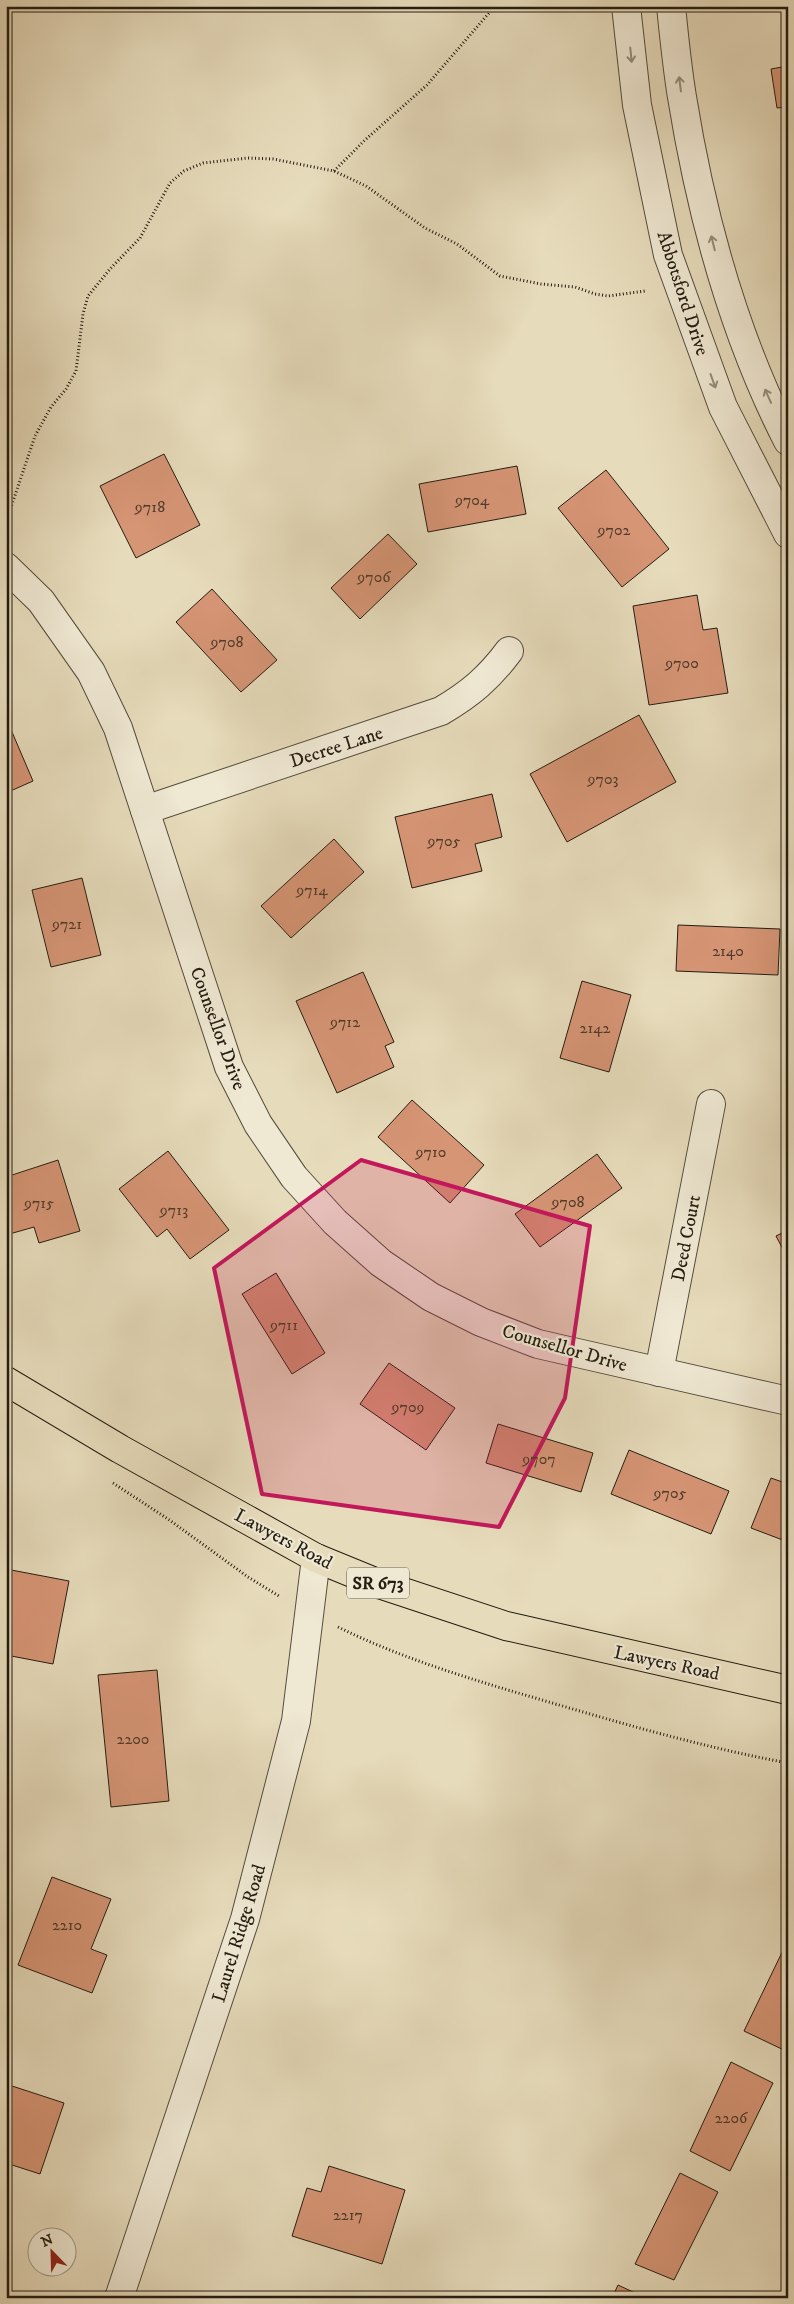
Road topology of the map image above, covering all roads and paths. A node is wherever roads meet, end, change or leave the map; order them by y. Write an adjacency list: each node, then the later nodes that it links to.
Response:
1 (495, 6): 4 (path)
2 (626, 6): 8 (street, Abbotsford Drive, one-way to 8)
3 (671, 6): 6 (street, one-way to 3)
4 (334, 172): 5 (path); 7 (path)
5 (645, 291)
6 (788, 441)
7 (6, 522)
8 (788, 534)
9 (6, 567): 11 (street, Counsellor Drive)
10 (509, 651): 11 (street, Decree Lane)
11 (145, 810): 13 (street, Counsellor Drive)
12 (711, 1104): 13 (street, Deed Court)
13 (659, 1372): 15 (street, Counsellor Drive)
14 (6, 1382): 16 (main road, Lawyers Road / SR 673)
15 (788, 1401)
16 (316, 1558): 17 (main road, Lawyers Road / SR 673); 18 (street, Laurel Ridge Road)
17 (788, 1690)
18 (119, 2298)

